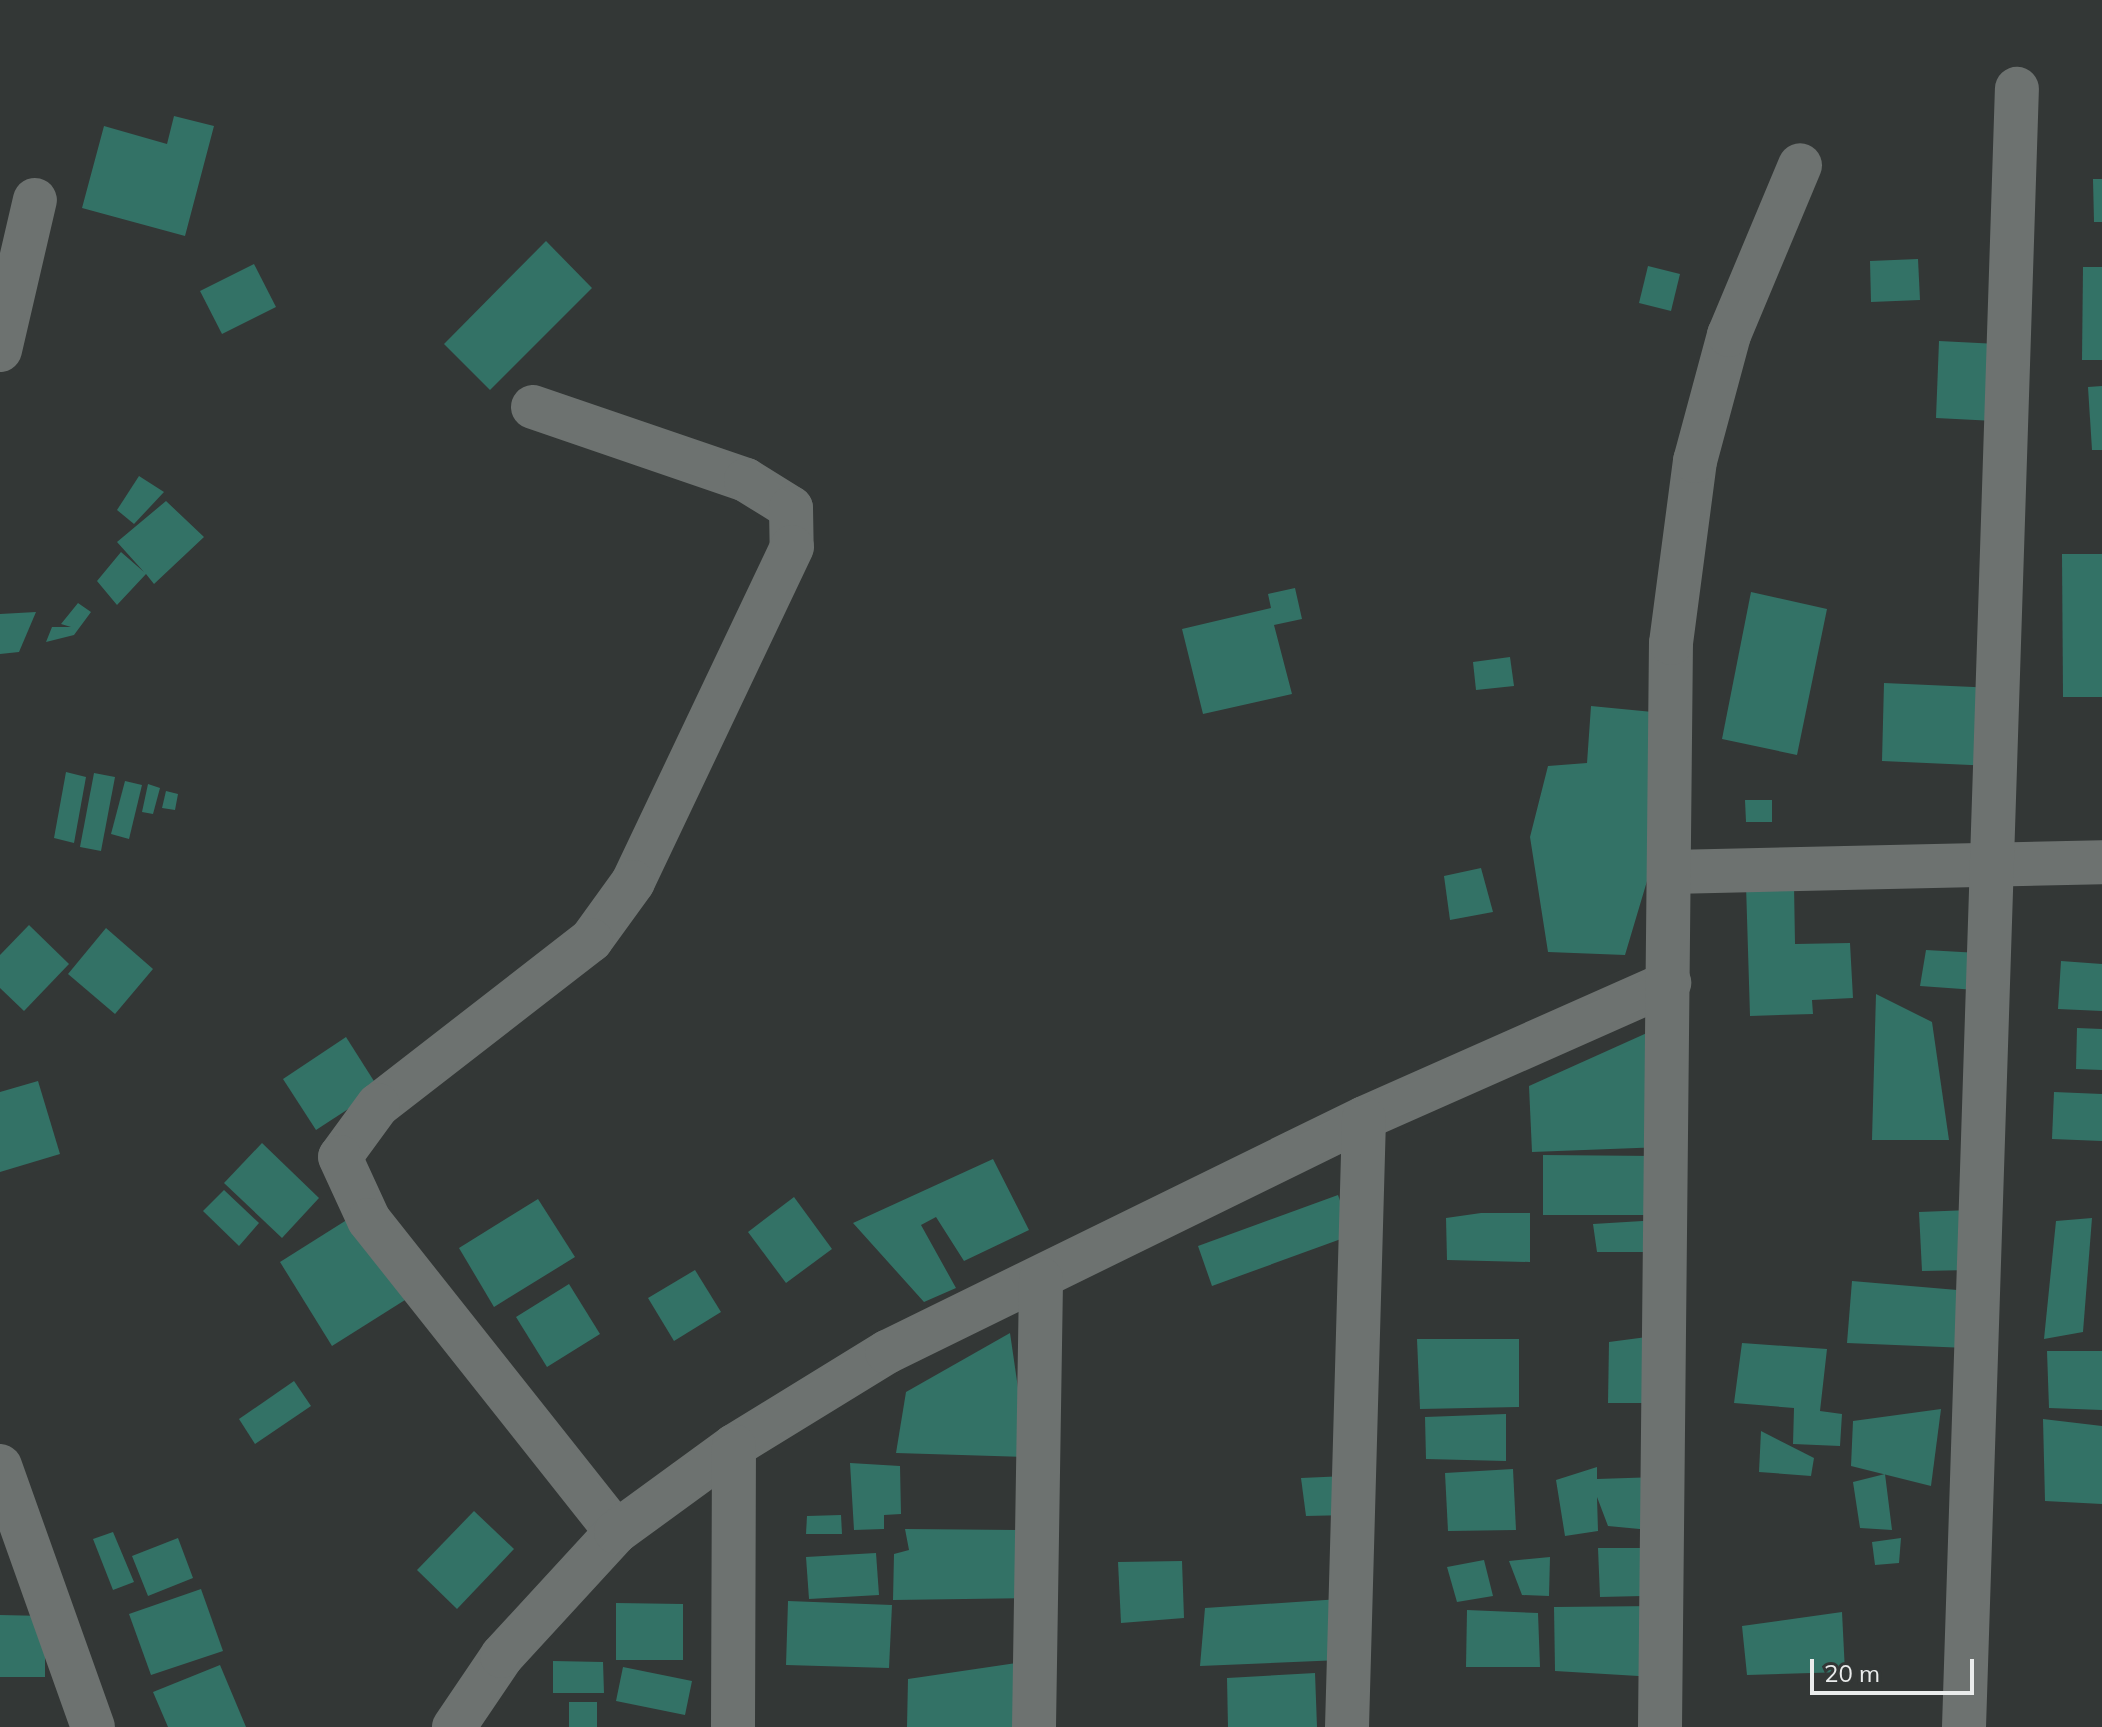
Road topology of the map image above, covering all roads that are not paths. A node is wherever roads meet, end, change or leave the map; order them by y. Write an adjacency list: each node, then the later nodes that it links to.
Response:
1 (2017, 89): 6 (street)
2 (1800, 165): 8 (street)
3 (35, 200): 4 (street)
4 (0, 350)
5 (533, 407): 14 (street)
6 (1993, 859): 7 (street); 8 (street); 21 (street)
7 (2102, 862)
8 (1671, 872): 9 (street)
9 (1669, 983): 10 (street); 20 (street)
10 (1364, 1118): 11 (street); 19 (street)
11 (1041, 1279): 12 (street); 18 (street)
12 (734, 1446): 14 (street); 17 (street)
13 (0, 1466): 15 (street)
14 (616, 1532): 16 (street)
15 (93, 1727)
16 (454, 1727)
17 (733, 1727)
18 (1034, 1727)
19 (1347, 1727)
20 (1660, 1727)
21 (1964, 1727)

